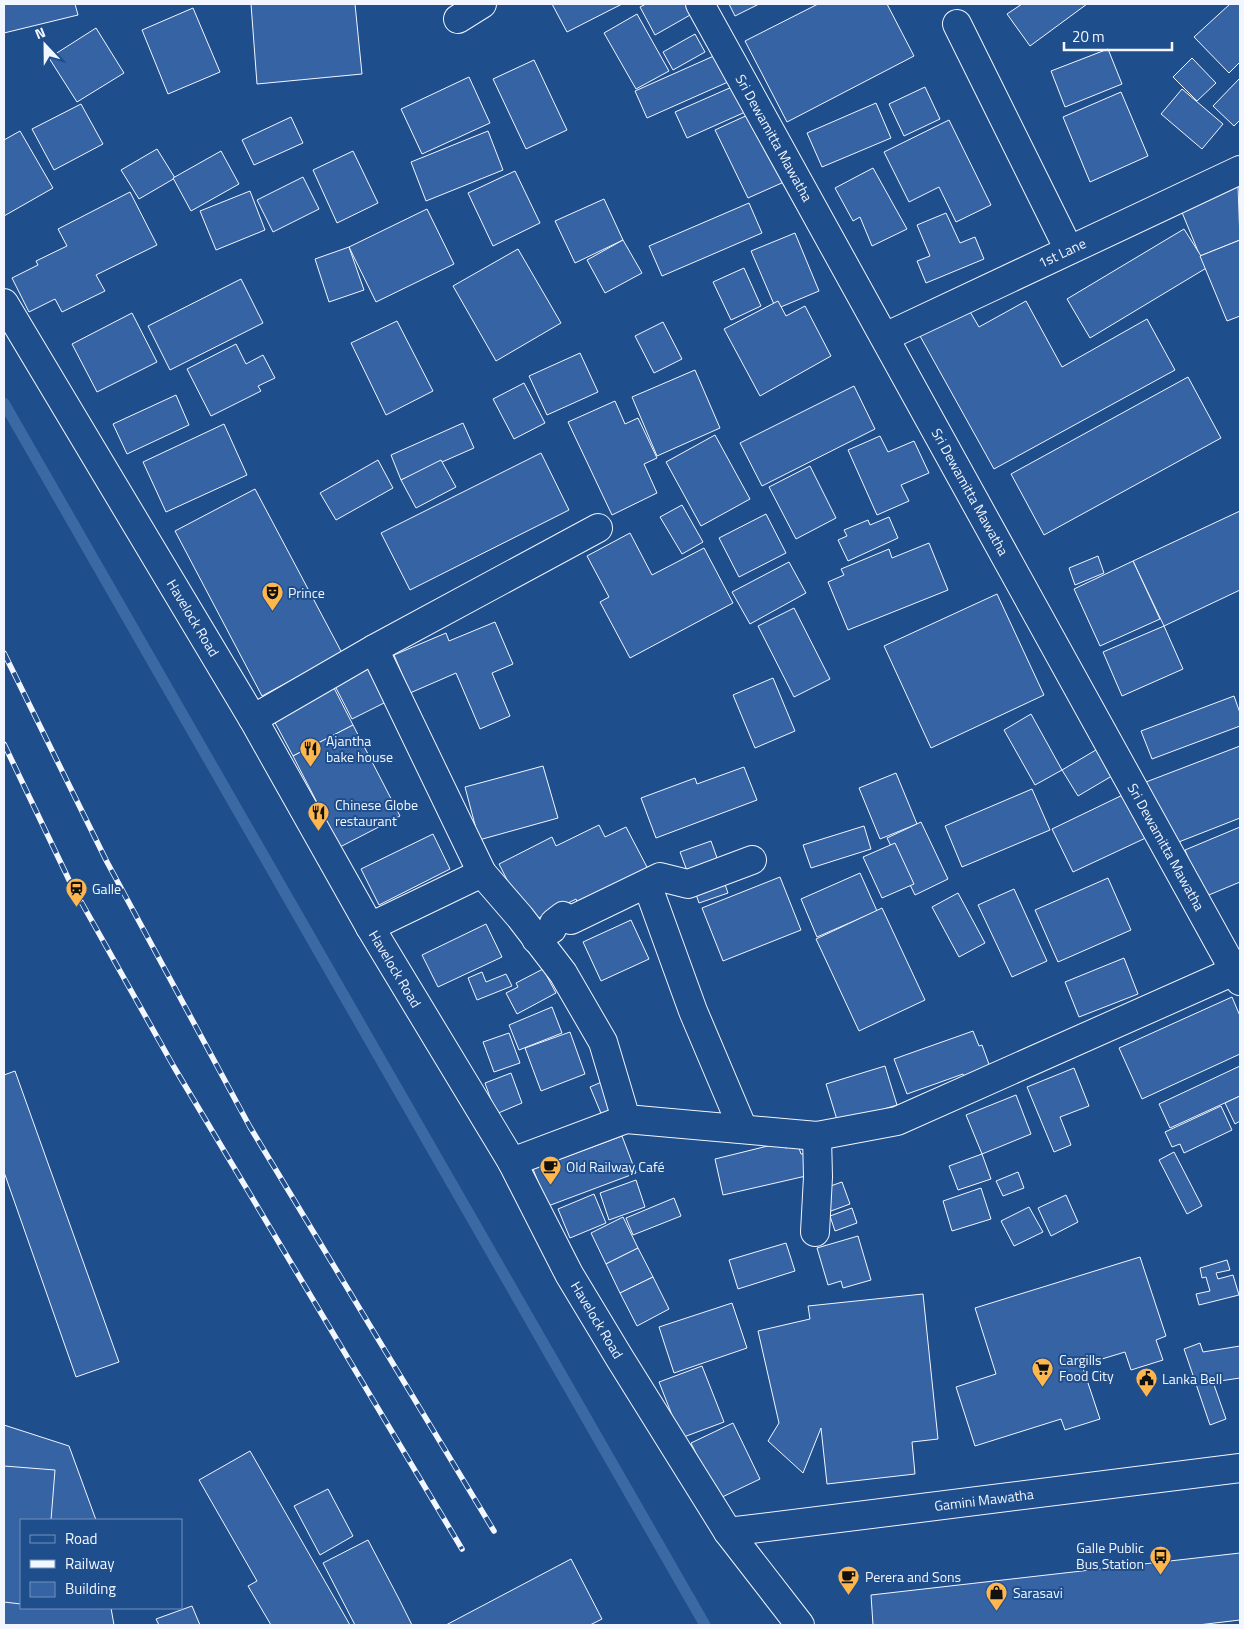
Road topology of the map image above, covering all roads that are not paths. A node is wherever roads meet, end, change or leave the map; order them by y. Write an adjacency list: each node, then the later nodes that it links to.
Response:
1 (482, 4): 3 (street)
2 (700, 4): 8 (street, Sri Dewamitta Mawatha)
3 (458, 19)
4 (957, 24): 6 (street)
5 (1240, 170): 6 (street, 1st Lane)
6 (1069, 250): 8 (street, 1st Lane)
7 (4, 303): 11 (street, Havelock Road)
8 (884, 337): 17 (street, Sri Dewamitta Mawatha)
9 (598, 528): 10 (street)
10 (374, 649): 11 (street); 13 (street)
11 (253, 719): 15 (street, Havelock Road)
12 (752, 860): 14 (street)
13 (482, 873): 15 (street); 16 (street)
14 (647, 884): 16 (street); 19 (street)
15 (370, 928): 21 (street, Havelock Road)
16 (536, 939): 18 (street)
17 (1237, 976): 20 (street)
18 (626, 1119): 19 (street); 21 (street)
19 (743, 1130): 20 (street)
20 (817, 1136): 22 (street)
21 (512, 1162): 24 (street, Havelock Road)
22 (815, 1232)
23 (1240, 1468): 24 (street, Gamini Mawatha)
24 (728, 1532): 25 (street, Havelock Road)
25 (800, 1625)

